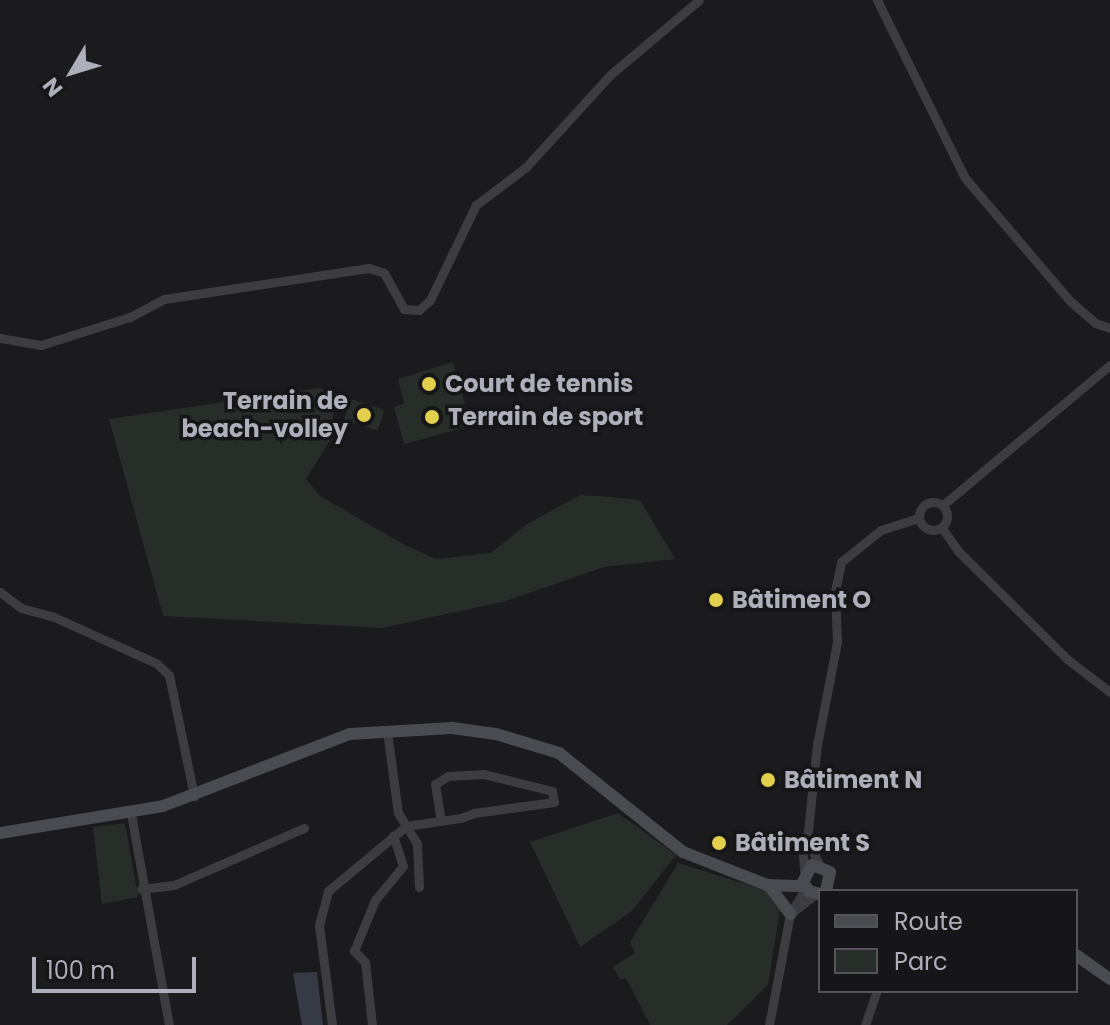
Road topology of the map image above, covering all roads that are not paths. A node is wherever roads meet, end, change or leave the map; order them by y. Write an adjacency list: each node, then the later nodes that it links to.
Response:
1 (699, 0): 4 (street)
2 (877, 0): 3 (street)
3 (1110, 328)
4 (0, 338)
5 (1110, 365): 6 (street)
6 (943, 505): 7 (street); 8 (street)
7 (918, 518): 8 (street); 13 (street)
8 (942, 528): 10 (street)
9 (0, 592): 12 (street)
10 (1110, 692)
11 (387, 731): 12 (street); 16 (street); 21 (street)
12 (194, 796): 14 (street)
13 (810, 799): 20 (street); 22 (street)
14 (131, 814): 18 (street); 24 (street)
15 (441, 820): 15 (street); 16 (street)
16 (406, 826): 19 (street); 23 (street)
17 (304, 828): 24 (street)
18 (0, 833)
19 (393, 836): 30 (street); 31 (street)
20 (819, 864): 22 (street); 22 (street)
21 (767, 885): 22 (street); 25 (street)
22 (817, 886): 25 (street)
23 (419, 887)
24 (141, 889): 29 (street)
25 (790, 914): 32 (street)
26 (1078, 956): 27 (street)
27 (1110, 979)
28 (876, 993): 33 (street)
29 (169, 1025)
30 (332, 1025)
31 (372, 1025)
32 (769, 1025)
33 (865, 1025)

